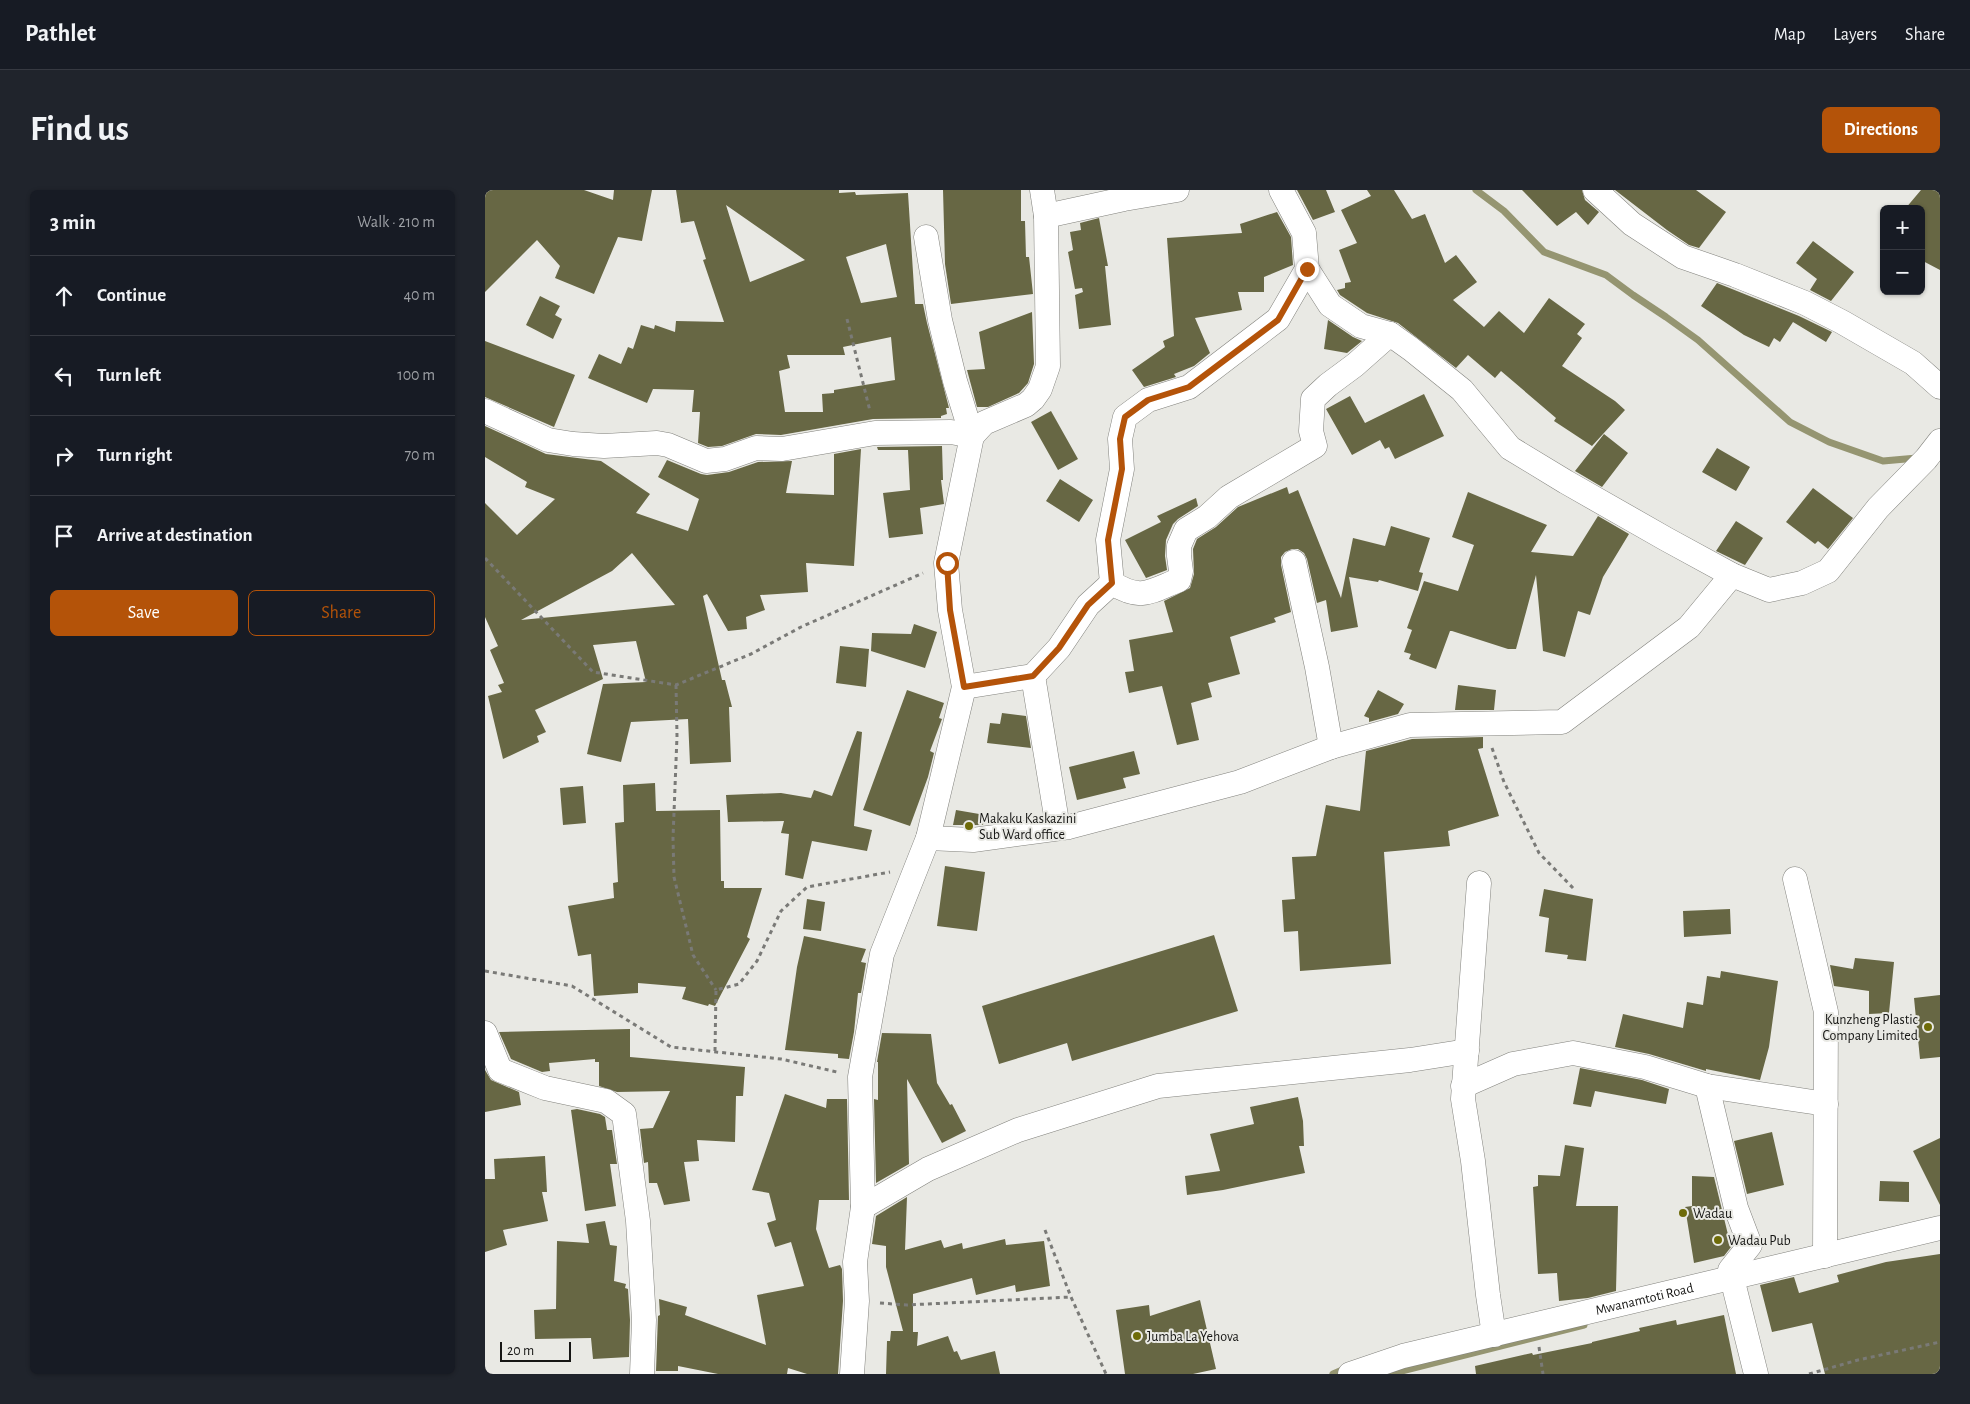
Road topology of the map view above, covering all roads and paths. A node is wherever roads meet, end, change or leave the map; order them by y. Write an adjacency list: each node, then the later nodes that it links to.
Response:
1 (1042, 190): 5 (street)
2 (1177, 190): 5 (street)
3 (1281, 190): 7 (street)
4 (1595, 190): 10 (street)
5 (1046, 216): 13 (street)
6 (926, 237): 13 (street)
7 (1307, 269): 9 (street); 19 (street)
8 (847, 320): 12 (path)
9 (1390, 334): 18 (street); 19 (street)
10 (1940, 387)
11 (485, 411): 12 (street)
12 (875, 433): 13 (street)
13 (973, 436): 17 (street)
14 (1940, 441): 18 (street)
15 (485, 558): 21 (path)
16 (1294, 562): 24 (street)
17 (947, 563): 21 (path); 22 (street)
18 (1732, 575): 23 (street)
19 (1112, 583): 20 (street)
20 (1033, 676): 22 (street); 25 (street)
21 (676, 685): 32 (path)
22 (964, 687): 26 (street)
23 (1483, 724): 24 (street); 30 (path)
24 (1331, 747): 25 (street)
25 (1058, 828): 26 (street)
26 (928, 838): 27 (street)
27 (917, 867): 32 (path); 36 (street)
28 (1795, 880): 39 (street)
29 (1479, 883): 35 (street)
30 (1574, 889)
31 (485, 971): 34 (path)
32 (716, 990): 34 (path)
33 (485, 1032): 49 (street)
34 (715, 1051): 36 (path)
35 (1467, 1051): 37 (street); 40 (street)
36 (860, 1077): 40 (street)
37 (1463, 1086): 38 (street); 47 (street)
38 (1707, 1086): 39 (street); 44 (street)
39 (1826, 1104): 43 (street)
40 (863, 1207): 46 (street)
41 (1940, 1228): 43 (street, Mwanamtoti Road)
42 (1045, 1230): 45 (path)
43 (1825, 1256): 44 (street, Mwanamtoti Road)
44 (1731, 1278): 47 (street, Mwanamtoti Road); 53 (street)
45 (1071, 1298): 46 (path); 51 (path)
46 (857, 1301): 50 (street)
47 (1494, 1334): 52 (street, Mwanamtoti Road)
48 (1940, 1342): 54 (path)
49 (642, 1374)
50 (852, 1374)
51 (1106, 1374)
52 (1350, 1374)
53 (1756, 1374)
54 (1809, 1374)

